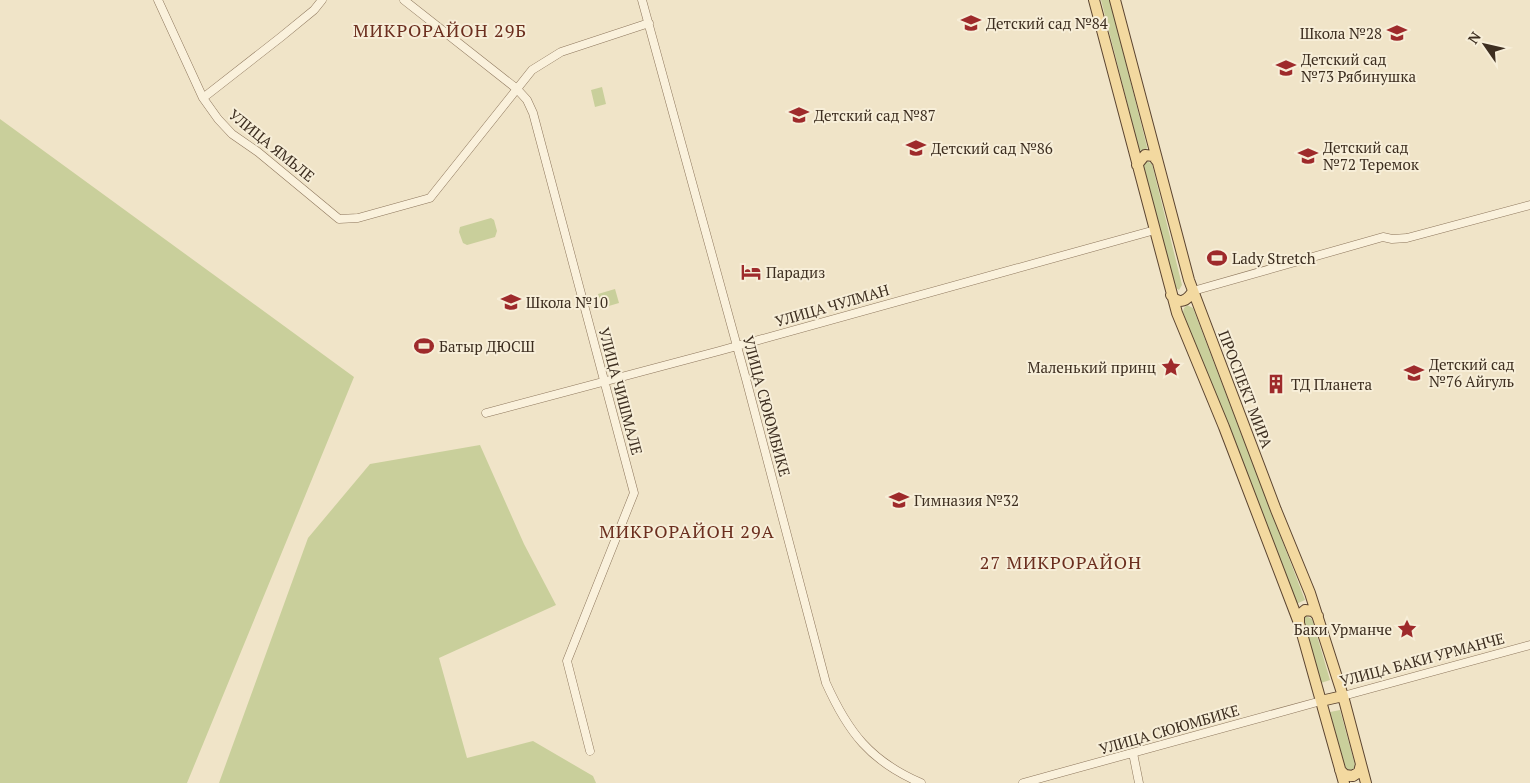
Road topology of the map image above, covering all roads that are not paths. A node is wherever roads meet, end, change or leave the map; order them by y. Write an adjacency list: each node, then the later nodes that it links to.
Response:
1 (158, 0): 9 (street, УЛИЦА ЯМЬЛЕ)
2 (322, 0): 9 (street)
3 (404, 0): 8 (street, УЛИЦА ЧИШМАЛЕ)
4 (642, 0): 7 (street, УЛИЦА СЮЮМБИКЕ)
5 (1094, 0): 11 (main road)
6 (1115, 0): 10 (main road, ПРОСПЕКТ МИРА)
7 (649, 23): 8 (street); 16 (street, УЛИЦА СЮЮМБИКЕ)
8 (517, 89): 9 (street, УЛИЦА ЯМЬЛЕ); 17 (street, УЛИЦА ЧИШМАЛЕ)
9 (203, 98)
10 (1157, 161): 11 (main road); 14 (main road, ПРОСПЕКТ МИРА)
11 (1136, 165): 13 (main road)
12 (1530, 205): 14 (street)
13 (1155, 230): 15 (main road); 16 (street, УЛИЦА ЧУЛМАН)
14 (1193, 291): 15 (main road); 19 (main road, ПРОСПЕКТ МИРА)
15 (1171, 295): 20 (main road)
16 (737, 346): 17 (street, УЛИЦА ЧУЛМАН); 28 (street, УЛИЦА СЮЮМБИКЕ)
17 (606, 382): 18 (street, УЛИЦА ЧУЛМАН); 24 (street, УЛИЦА ЧИШМАЛЕ)
18 (486, 412)
19 (1318, 617): 20 (main road); 22 (main road, ПРОСПЕКТ МИРА)
20 (1298, 623): 23 (main road)
21 (1530, 645): 22 (street, УЛИЦА БАКИ УРМАНЧЕ)
22 (1343, 696): 23 (main road, УЛИЦА БАКИ УРМАНЧЕ); 26 (main road, ПРОСПЕКТ МИРА)
23 (1321, 701): 25 (street, УЛИЦА СЮЮМБИКЕ); 27 (main road)
24 (590, 751)
25 (1133, 754): 29 (street, УЛИЦА СЮЮМБИКЕ); 30 (street)
26 (1361, 764): 27 (main road); 32 (main road, ПРОСПЕКТ МИРА)
27 (1340, 769): 31 (main road)
28 (921, 783)
29 (1023, 783)
30 (1139, 783)
31 (1344, 783)
32 (1366, 783)

